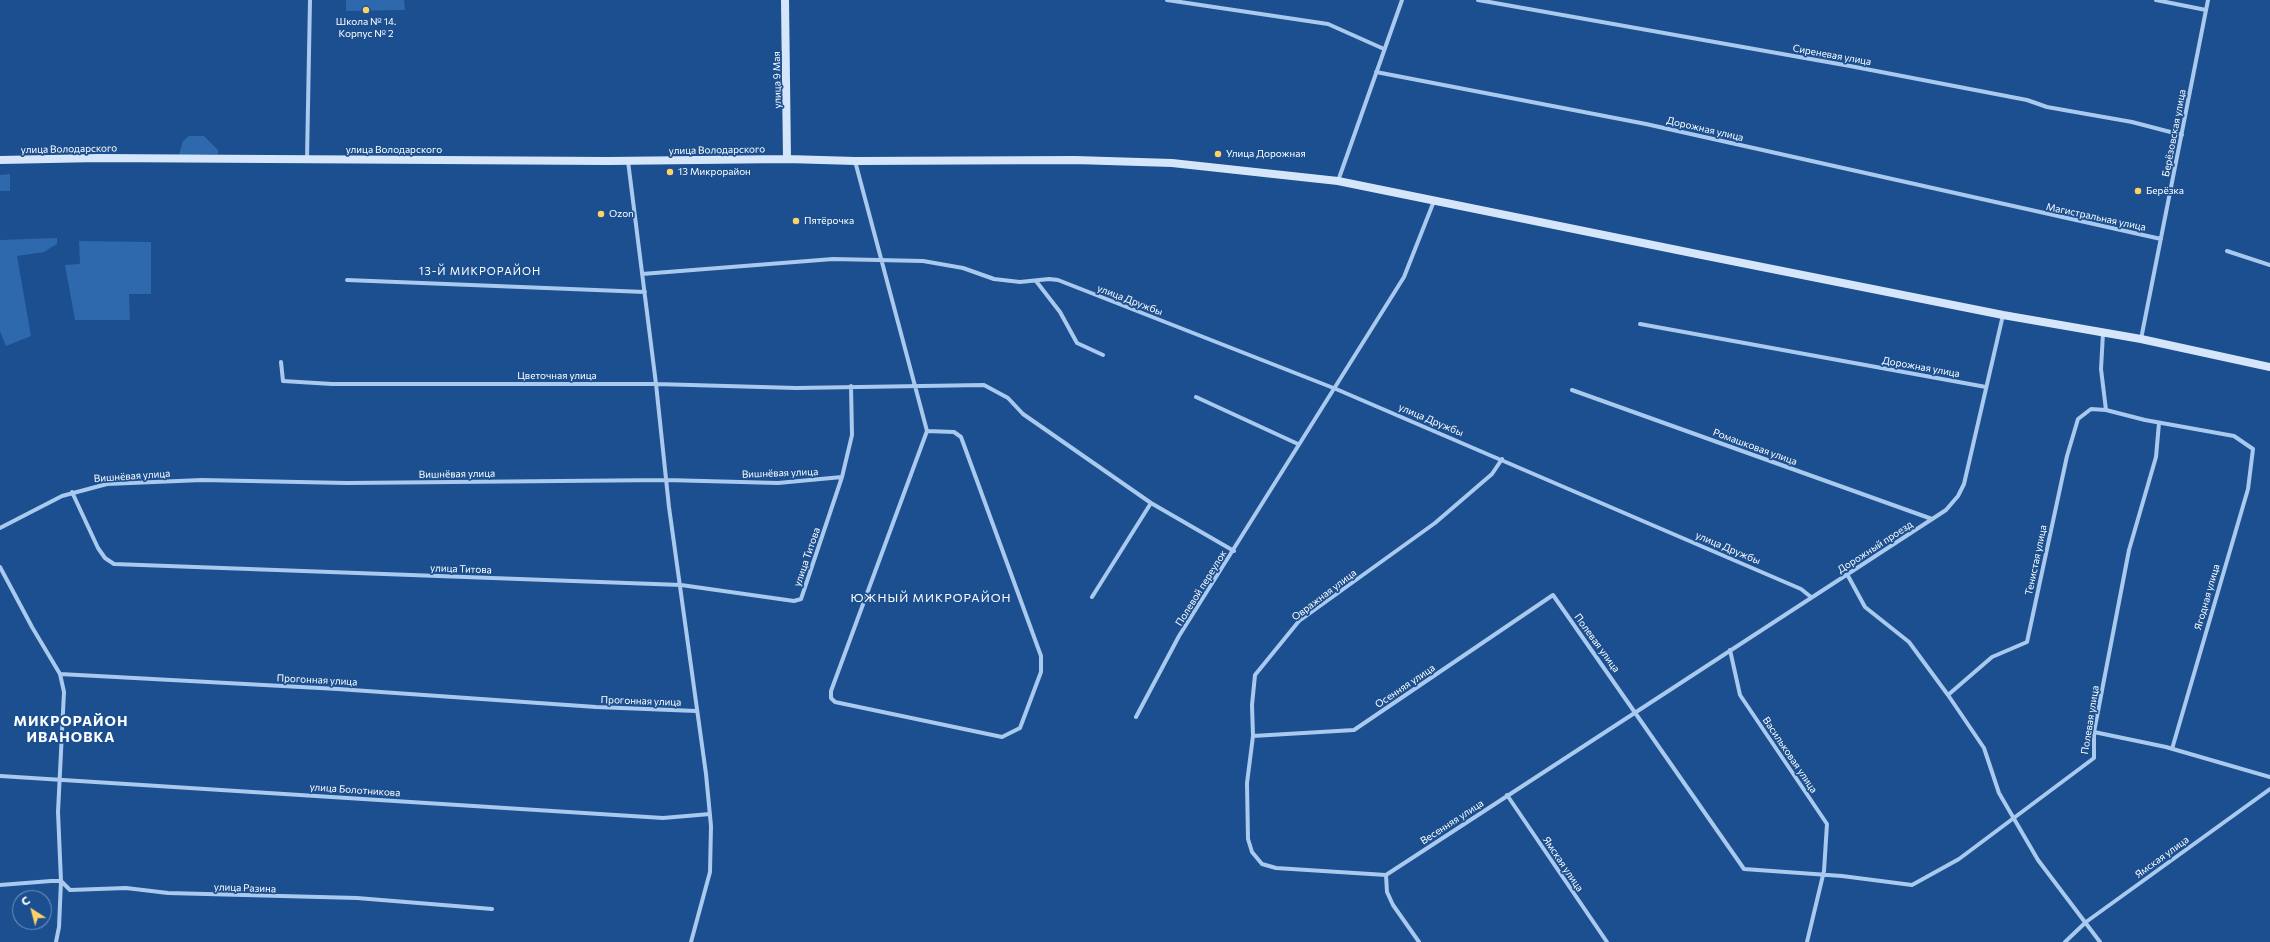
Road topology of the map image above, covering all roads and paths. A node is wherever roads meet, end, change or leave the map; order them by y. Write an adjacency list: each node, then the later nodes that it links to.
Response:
1 (310, 0): 14 (street)
2 (786, 0): 12 (main road, улица 9 Мая)
3 (1167, 0): 9 (street)
4 (1402, 0): 9 (street)
5 (1478, 0): 11 (street, Сиреневая улица)
6 (2156, 0): 8 (street)
7 (2208, 0): 8 (street, Берёзовская улица)
8 (2206, 10): 11 (street, Берёзовская улица)
9 (1384, 49): 10 (street)
10 (1376, 72): 17 (street); 19 (street, Дорожная улица)
11 (2182, 135): 20 (street, Берёзовская улица)
12 (787, 159): 15 (main road, улица Володарского); 16 (main road, улица Володарского)
13 (0, 160): 14 (main road, улица Володарского)
14 (307, 160): 15 (main road, улица Володарского)
15 (628, 161): 24 (street)
16 (855, 161): 17 (main road, улица Володарского); 22 (street)
17 (1338, 181): 18 (main road, улица Володарского)
18 (1434, 201): 28 (main road, улица Володарского); 39 (street)
19 (2029, 211): 20 (street, Магистральная улица)
20 (2161, 239): 31 (street, Берёзовская улица)
21 (2227, 251): 23 (street)
22 (880, 260): 24 (street, улица Дружбы); 26 (street, улица Дружбы); 37 (street)
23 (2270, 265)
24 (642, 274): 27 (street)
25 (347, 280): 27 (street)
26 (1036, 280): 32 (street); 39 (street, улица Дружбы)
27 (644, 292): 35 (street)
28 (2003, 315): 30 (main road, улица Володарского); 38 (street, Дорожный проезд)
29 (1640, 324): 38 (street, Дорожная улица)
30 (2103, 333): 31 (main road, улица Володарского); 42 (street)
31 (2141, 339): 34 (main road, улица Володарского)
32 (1103, 355)
33 (281, 362): 35 (street, Цветочная улица)
34 (2270, 367)
35 (656, 384): 36 (street, Цветочная улица); 48 (street)
36 (852, 386): 37 (street, Цветочная улица); 47 (street)
37 (916, 387): 44 (street); 50 (street, Полевой переулок)
38 (1986, 387): 51 (street, Дорожный проезд)
39 (1336, 389): 45 (street); 46 (street, улица Дружбы)
40 (1572, 390): 51 (street, Ромашковая улица)
41 (1196, 397): 45 (street)
42 (2106, 410): 43 (street); 62 (street, Тенистая улица)
43 (2159, 423): 66 (street, Полевая улица); 68 (street, Ягодная улица)
44 (927, 431): 44 (street)
45 (1298, 444): 53 (street)
46 (1502, 460): 59 (street, улица Дружбы); 67 (street, Овражная улица)
47 (842, 476): 48 (street, Вишнёвая улица); 56 (street, улица Титова)
48 (666, 480): 49 (street, Вишнёвая улица); 56 (street)
49 (72, 492): 52 (street, Вишнёвая улица); 56 (street, улица Титова)
50 (1151, 503): 53 (street, Полевой переулок); 58 (street)
51 (1932, 519): 55 (street, Дорожный проезд)
52 (0, 528)
53 (1234, 551): 65 (street, Полевой переулок)
54 (0, 567): 61 (street)
55 (1847, 574): 59 (street, Дорожный проезд); 62 (street)
56 (681, 585): 63 (street)
57 (1553, 595): 64 (street, Полевая улица); 67 (street, Осенняя улица)
58 (1092, 597)
59 (1811, 597): 60 (street, Дорожный проезд)
60 (1730, 650): 64 (street, Дорожный проезд); 76 (street, Васильковая улица)
61 (60, 674): 63 (street, Прогонная улица); 71 (street)
62 (1948, 695): 75 (street)
63 (696, 711): 74 (street)
64 (1633, 714): 73 (street, Весенняя улица); 76 (street)
65 (1136, 717)
66 (2094, 732): 68 (street); 75 (street, Полевая улица)
67 (1253, 736): 77 (street, Овражная улица)
68 (2172, 749): 70 (street)
69 (0, 776): 71 (street, улица Болотникова)
70 (2270, 777)
71 (60, 778): 74 (street, улица Болотникова); 78 (street)
72 (2270, 789): 81 (street, Ямская улица)
73 (1507, 795): 77 (street, Весенняя улица); 85 (street, Ямская улица)
74 (710, 814): 83 (street)
75 (2012, 818): 76 (street, Полевая улица); 81 (street)
76 (1823, 873): 86 (street, Васильковая улица)
77 (1386, 875): 84 (street)
78 (61, 882): 79 (street, улица Разина); 80 (street, улица Разина); 82 (street)
79 (0, 885)
80 (492, 909)
81 (2086, 922): 87 (street, Ямская улица); 88 (street)
82 (56, 942)
83 (691, 942)
84 (1419, 942)
85 (1607, 942)
86 (1807, 942)
87 (2065, 942)
88 (2100, 942)

